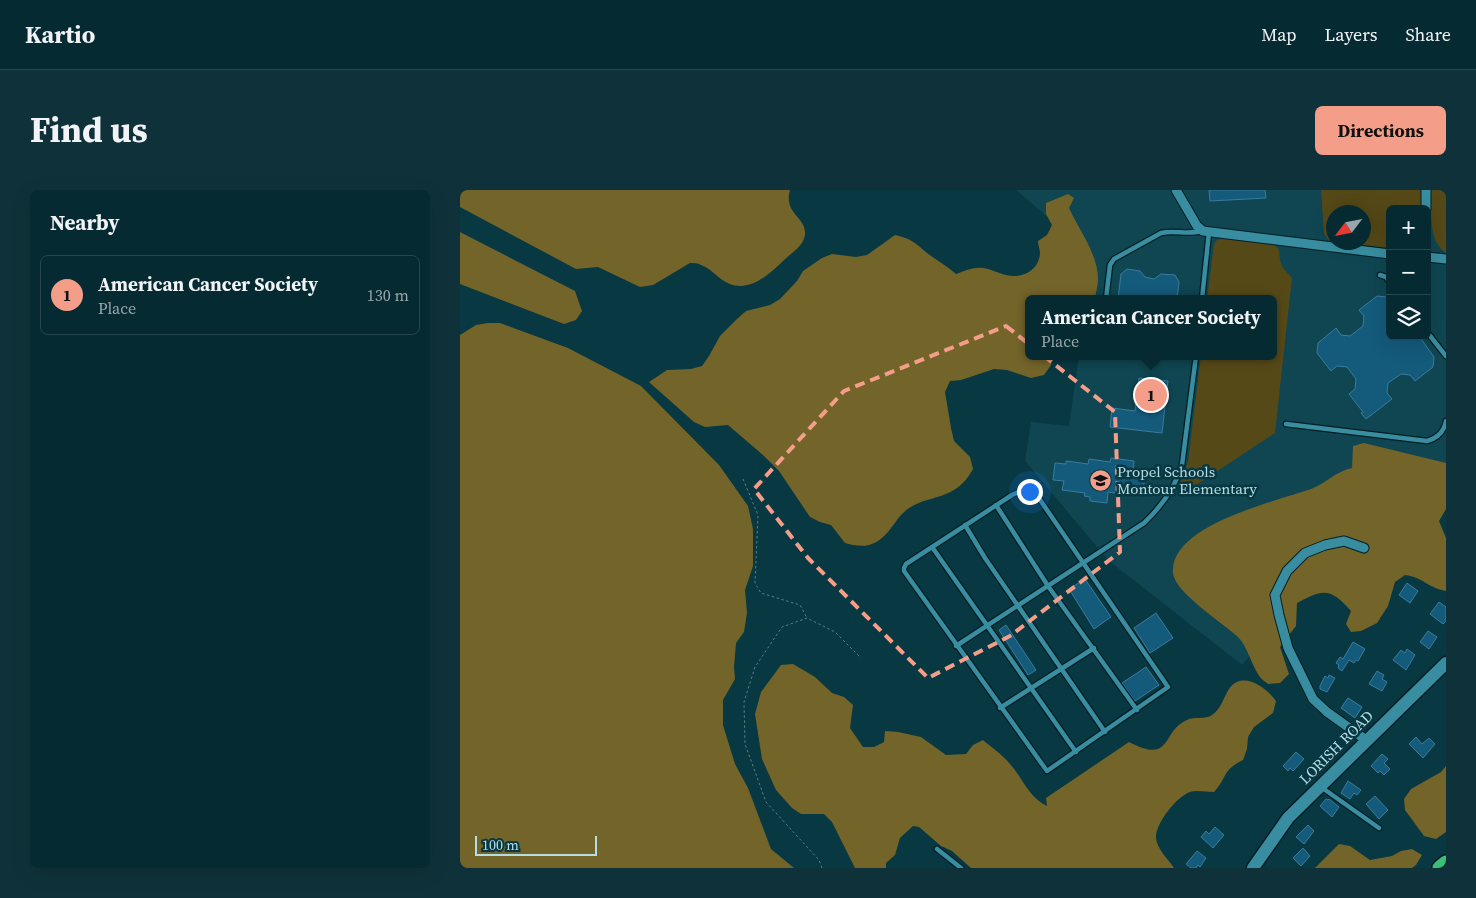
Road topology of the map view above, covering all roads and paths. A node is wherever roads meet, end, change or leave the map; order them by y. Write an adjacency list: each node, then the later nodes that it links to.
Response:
1 (1176, 190): 4 (street)
2 (1426, 190): 3 (street)
3 (1426, 205)
4 (1206, 231): 5 (street); 10 (lane); 11 (lane)
5 (1386, 254)
6 (1431, 257): 7 (street)
7 (1446, 259)
8 (1380, 275): 9 (lane)
9 (1386, 277)
10 (1106, 295)
11 (1202, 295)
12 (1431, 337): 13 (lane)
13 (1446, 356)
14 (1195, 360): 22 (lane)
15 (1446, 421): 16 (lane)
16 (1286, 424)
17 (742, 479): 25 (path)
18 (996, 505): 19 (lane); 22 (lane); 23 (lane)
19 (965, 525): 20 (lane); 24 (lane)
20 (932, 547): 26 (lane); 27 (lane)
21 (1364, 548): 36 (street)
22 (1084, 562): 23 (lane); 34 (lane)
23 (1048, 586): 24 (lane); 28 (lane)
24 (1018, 606): 26 (lane); 31 (lane)
25 (807, 618): 29 (path); 43 (path)
26 (987, 626): 27 (lane); 32 (lane)
27 (956, 646): 33 (lane)
28 (1094, 648): 31 (lane); 34 (lane)
29 (861, 658)
30 (1446, 663): 36 (street, LORISH ROAD)
31 (1061, 668): 32 (lane); 35 (lane)
32 (1031, 688): 33 (lane); 37 (lane)
33 (1000, 708): 37 (lane)
34 (1137, 710): 35 (lane)
35 (1105, 732): 37 (lane)
36 (1366, 740): 38 (street, LORISH ROAD)
37 (1076, 752)
38 (1320, 786): 39 (lane); 42 (street, LORISH ROAD)
39 (1379, 828)
40 (937, 849): 44 (lane)
41 (1446, 863): 45 (highway)
42 (1255, 865)
43 (822, 868)
44 (961, 868)
45 (1440, 868)

